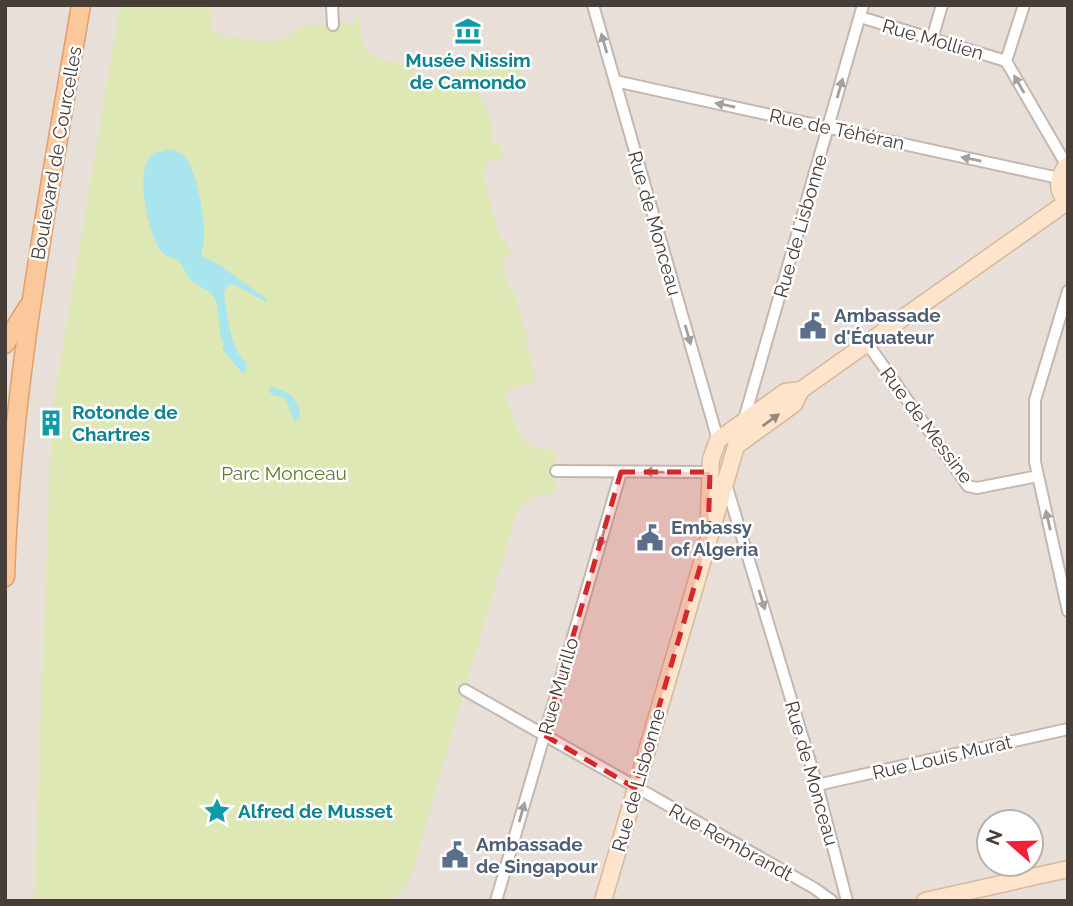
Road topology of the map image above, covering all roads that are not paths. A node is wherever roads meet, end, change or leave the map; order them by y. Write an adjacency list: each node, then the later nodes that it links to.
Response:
1 (81, 5): 16 (main road, Boulevard de Courcelles)
2 (332, 5): 8 (street)
3 (593, 5): 11 (street, Rue de Monceau, one-way to 3)
4 (863, 5): 7 (street, Rue de Lisbonne)
5 (942, 5): 9 (street)
6 (1024, 5): 10 (street)
7 (860, 18): 9 (street, Rue Mollien); 12 (street, Rue de Lisbonne, one-way to 7)
8 (333, 25)
9 (932, 39): 10 (street, Rue Mollien)
10 (1006, 61): 13 (street, one-way to 10)
11 (615, 81): 12 (street, Rue de Téhéran, one-way to 11); 23 (street, Rue de Monceau, one-way to 23)
12 (829, 127): 13 (street, Rue de Téhéran, one-way to 12); 22 (street, Rue de Lisbonne)
13 (1065, 170): 14 (street)
14 (1067, 202): 18 (street)
15 (1068, 291): 29 (street)
16 (32, 301): 17 (main road); 19 (main road, Boulevard de Courcelles)
17 (7, 336): 19 (street)
18 (867, 343): 20 (street); 29 (street, Rue de Messine)
19 (26, 357): 21 (main road, Boulevard de Courcelles)
20 (801, 390): 22 (street); 24 (street, one-way to 20)
21 (12, 409): 25 (main road, Boulevard de Courcelles)
22 (743, 422): 23 (street); 24 (street, Rue de Lisbonne)
23 (718, 440): 28 (street, Rue de Lisbonne)
24 (736, 446): 30 (street, Rue de Lisbonne)
25 (9, 452): 31 (main road, Boulevard de Courcelles)
26 (556, 471): 27 (street)
27 (621, 472): 28 (street, one-way to 27); 37 (street, Rue Murillo, one-way to 37)
28 (710, 472): 30 (street); 32 (street, Rue de Lisbonne)
29 (1038, 476): 34 (street, one-way to 29)
30 (725, 482): 32 (street, Rue de Lisbonne); 38 (street, Rue de Monceau, one-way to 38)
31 (7, 492): 33 (main road)
32 (708, 540): 39 (street, Rue de Lisbonne)
33 (5, 577)
34 (1068, 611)
35 (465, 690): 37 (street, Rue Rembrandt)
36 (1068, 729): 38 (street, Rue Louis Murat)
37 (544, 736): 39 (street, Rue Rembrandt); 41 (street, Rue Murillo, one-way to 37)
38 (817, 785): 44 (street, Rue de Monceau)
39 (635, 788): 42 (street, Rue de Lisbonne); 43 (street, Rue Rembrandt)
40 (1068, 869): 45 (street)
41 (496, 901)
42 (603, 901)
43 (832, 901)
44 (847, 901)
45 (925, 901)

